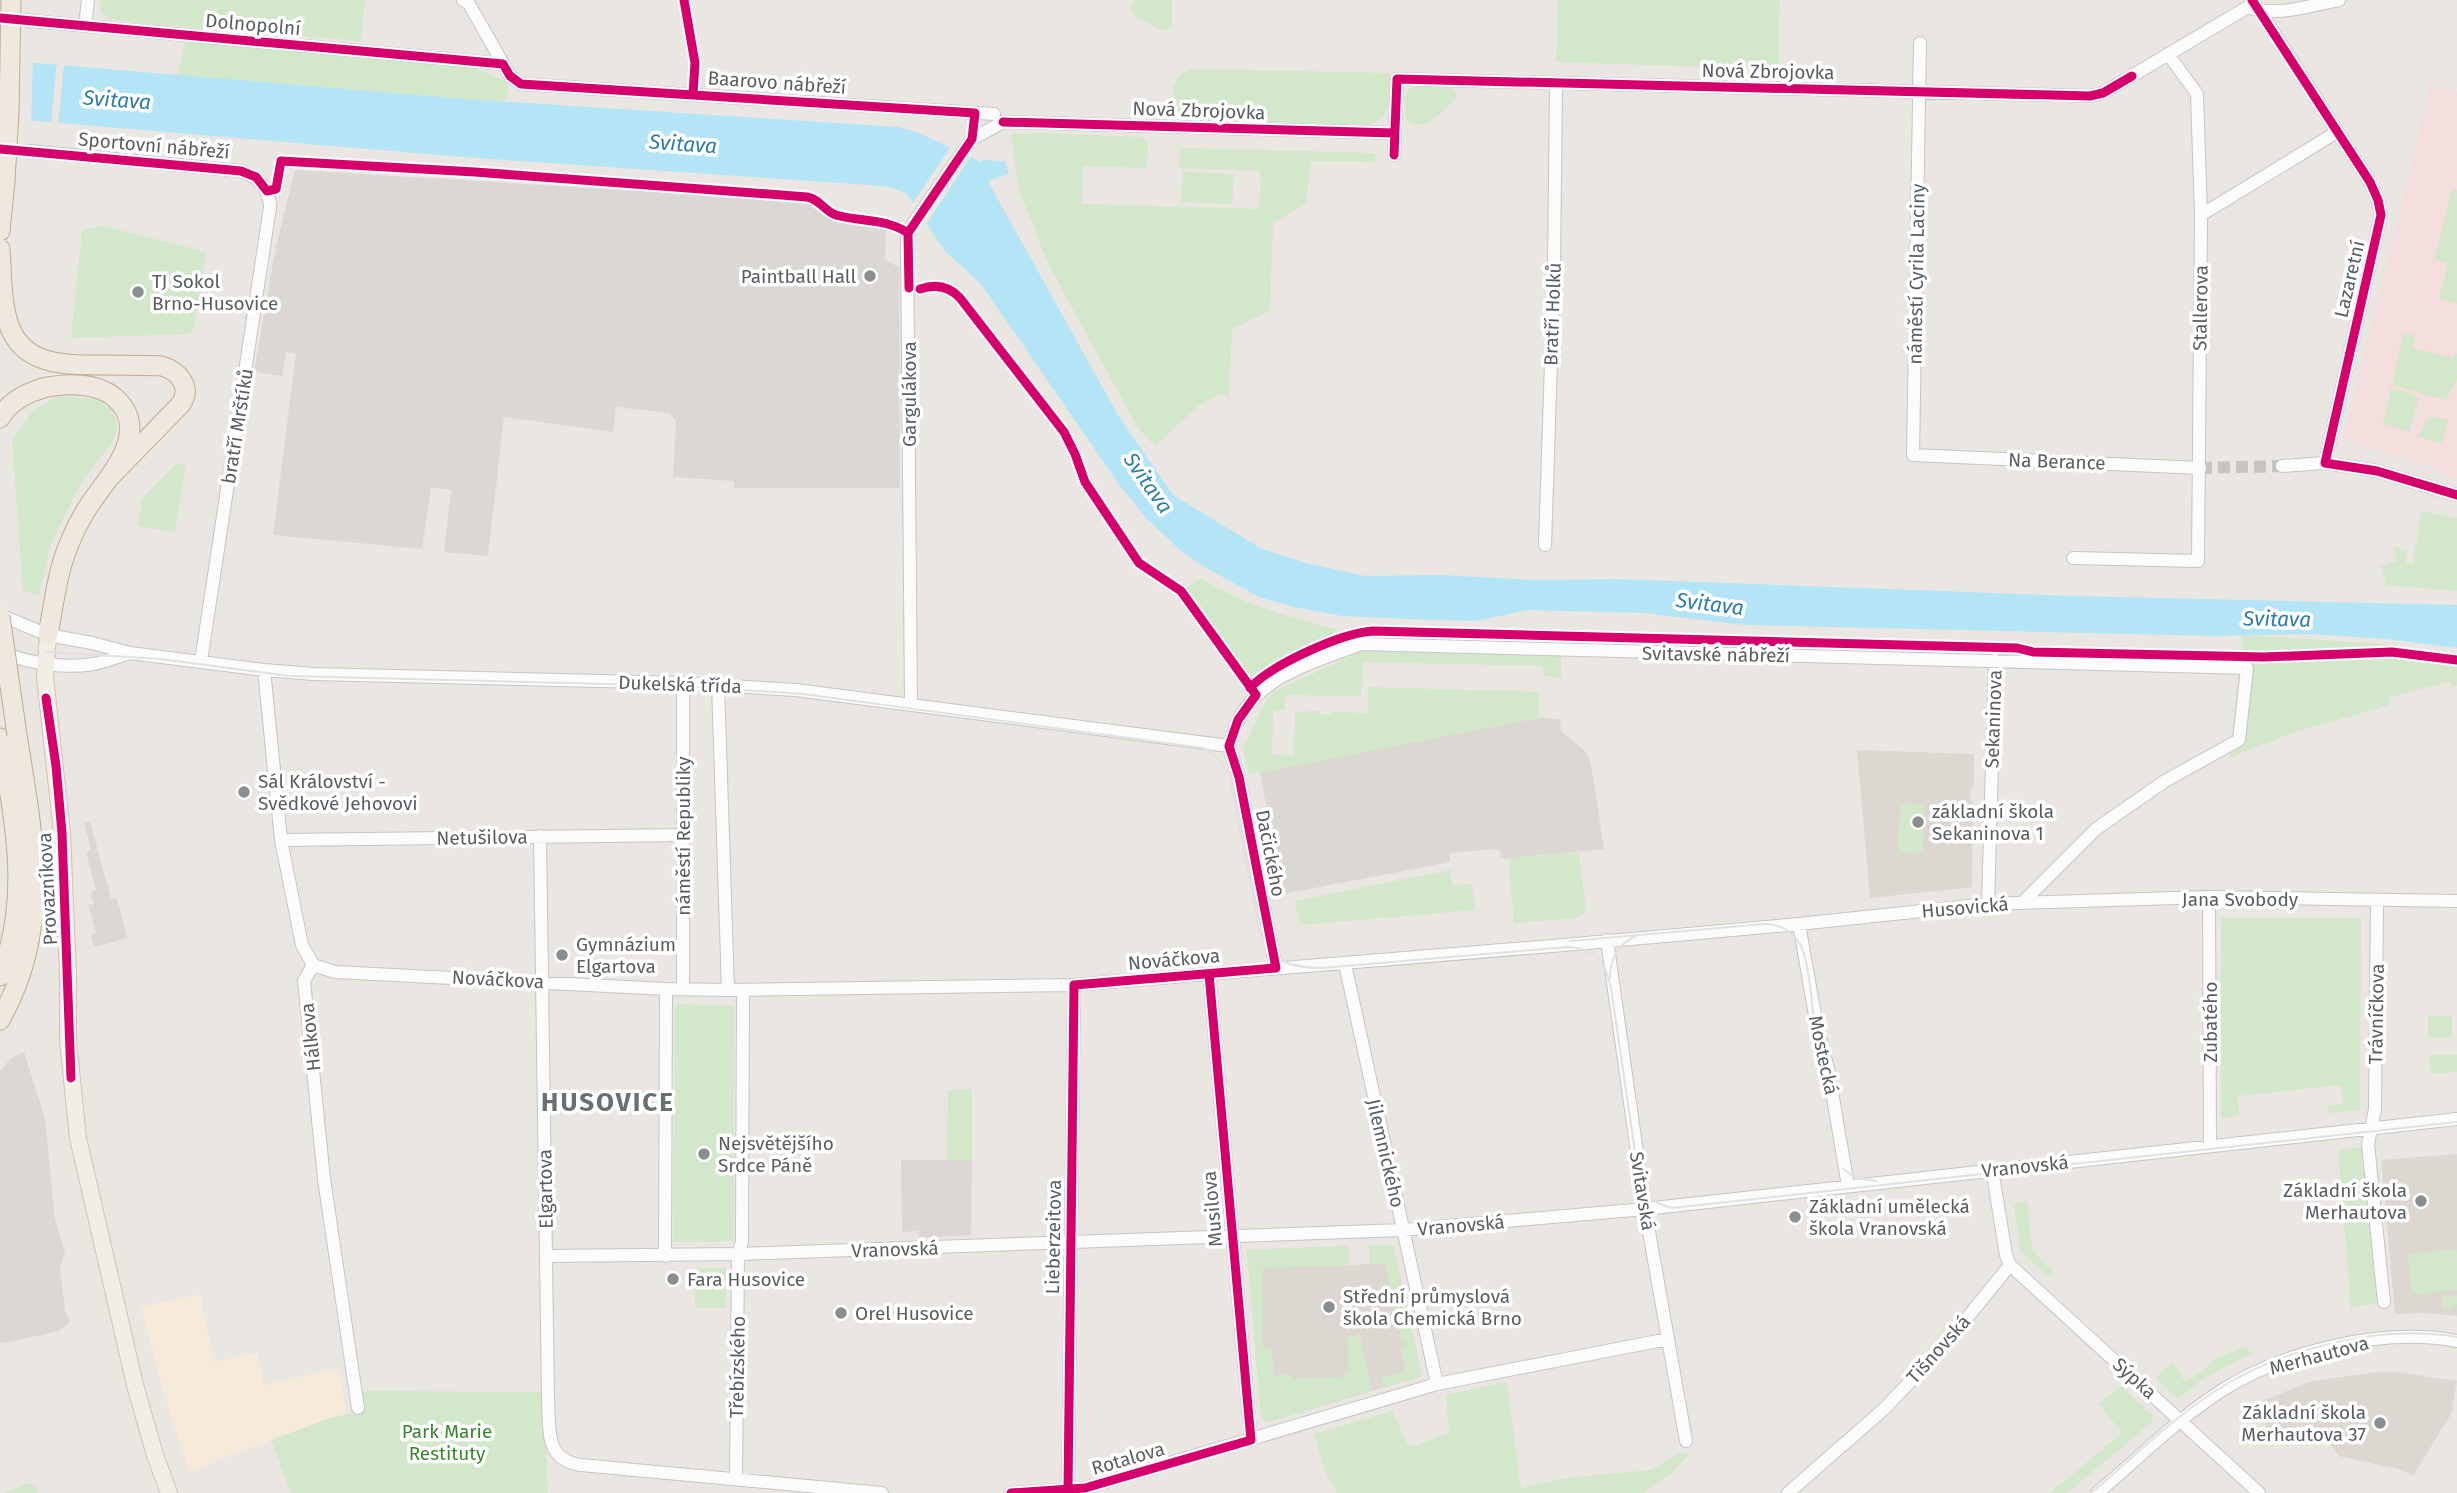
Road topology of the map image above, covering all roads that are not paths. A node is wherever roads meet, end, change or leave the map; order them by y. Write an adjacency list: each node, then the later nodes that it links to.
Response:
1 (11, 0): 21 (highway, bridge)
2 (88, 0): 8 (street)
3 (463, 0): 11 (street, Baarovo nábřeží)
4 (2252, 0): 6 (street, Lazaretní)
5 (2339, 0): 6 (street, Nová Zbrojovka)
6 (2260, 12): 10 (street, Nová Zbrojovka); 15 (street, Lazaretní)
7 (0, 18): 8 (street, Dolnopolní)
8 (85, 26): 11 (street, Dolnopolní)
9 (1920, 43): 13 (street, náměstí Cyrila Laciny)
10 (2168, 54): 13 (street, Nová Zbrojovka); 20 (street, Stallerova)
11 (503, 64): 14 (street, Baarovo nábřeží)
12 (1556, 84): 13 (street, Nová Zbrojovka); 16 (street, Nová Zbrojovka); 30 (street, Bratří Holků)
13 (1920, 92): 24 (street, náměstí Cyrila Laciny)
14 (998, 118): 16 (street, Nová Zbrojovka); 43 (street, Gargulákova)
15 (2337, 132): 20 (street); 25 (street, Lazaretní)
16 (1394, 133): 18 (street)
17 (30, 151): 19 (street, Sportovní nábřeží)
18 (1394, 155)
19 (267, 191): 37 (street, bratří Mrštíků)
20 (2201, 215): 27 (street, Stallerova)
21 (0, 231)
22 (0, 249): 28 (highway)
23 (0, 418): 28 (highway)
24 (1913, 455): 27 (street, Na Berance)
25 (2325, 463): 26 (street); 29 (street)
26 (2282, 466)
27 (2200, 468): 31 (street, Stallerova)
28 (109, 478): 33 (highway)
29 (2457, 495)
30 (1545, 545)
31 (2073, 558)
32 (0, 615): 33 (street, Dukelská třída); 44 (highway, bridge)
33 (48, 635): 35 (street, Dukelská třída); 38 (main road, Provazníkova)
34 (0, 652): 38 (street, Dukelská třída)
35 (130, 653): 37 (street, Dukelská třída); 38 (street, Dukelská třída)
36 (1994, 660): 39 (street, Svitavské nábřeží); 45 (street, Svitavské nábřeží); 53 (street, Sekaninova)
37 (201, 661): 40 (street, Dukelská třída)
38 (45, 664): 91 (main road, Provazníkova)
39 (2247, 668): 52 (street, Husovická)
40 (264, 670): 41 (street, Dukelská třída); 48 (street)
41 (683, 683): 42 (street, Dukelská třída); 46 (street, náměstí Republiky)
42 (718, 684): 43 (street, Dukelská třída); 65 (street, náměstí Republiky)
43 (911, 704): 45 (street, Dukelská třída)
44 (8, 737): 60 (highway); 67 (highway)
45 (1229, 746): 58 (street, Dačického)
46 (683, 835): 47 (street, Netušilova); 64 (street, náměstí Republiky)
47 (540, 836): 48 (street, Netušilova); 61 (street, Elgartova)
48 (281, 841): 57 (street)
49 (2209, 897): 50 (street, Jana Svobody); 52 (street, Jana Svobody); 70 (street, Zubatého)
50 (2377, 900): 51 (street, Jana Svobody); 69 (street, Trávníčkova)
51 (2457, 901)
52 (2023, 902): 53 (street, Husovická)
53 (1988, 904): 54 (street, Husovická)
54 (1799, 924): 55 (street, Husovická); 72 (street, Mostecká)
55 (1607, 940): 56 (street, Nováčkova); 73 (street, Svitavská)
56 (1345, 964): 58 (street, Nováčkova); 74 (street, Jilemnického)
57 (313, 965): 61 (street, Nováčkova); 85 (street, Hálkova)
58 (1276, 968): 59 (street, Nováčkova)
59 (1209, 974): 62 (street, Nováčkova); 75 (street, Musilova)
60 (0, 976)
61 (542, 981): 63 (street, Nováčkova); 78 (street, Elgartova)
62 (1074, 985): 66 (street, Nováčkova); 76 (street, Lieberzeitova)
63 (666, 989): 64 (street, Nováčkova); 79 (street)
64 (683, 989): 65 (street, Nováčkova)
65 (728, 990): 66 (street, Nováčkova)
66 (743, 990): 77 (street)
67 (0, 1020)
68 (2457, 1119): 69 (street, Vranovská)
69 (2371, 1128): 70 (street, Vranovská); 81 (street)
70 (2210, 1146): 71 (street, Vranovská)
71 (1992, 1169): 72 (street, Vranovská); 80 (street)
72 (1848, 1186): 73 (street, Vranovská)
73 (1645, 1209): 74 (street, Vranovská); 82 (street, Svitavská)
74 (1403, 1230): 75 (street, Vranovská); 84 (street, Jilemnického)
75 (1232, 1238): 76 (street, Vranovská); 87 (street, Musilova)
76 (1070, 1244): 77 (street, Vranovská); 90 (street, Lieberzeitova)
77 (738, 1254): 79 (street, Vranovská); 89 (street, Třebízského)
78 (546, 1256): 79 (street, Vranovská); 89 (street, Elgartova)
79 (665, 1256)
80 (2010, 1265): 86 (street, Sýpka); 94 (street, Tišnovská)
81 (2384, 1302)
82 (1668, 1339): 84 (street, Rotalova); 88 (street, Svitavská)
83 (2457, 1341): 86 (street, Merhautova)
84 (1437, 1384): 87 (street, Rotalova)
85 (358, 1408)
86 (2181, 1420): 95 (street, Merhautova); 96 (street, Sýpka)
87 (1251, 1440): 90 (street, Rotalova)
88 (1686, 1441)
89 (736, 1479): 92 (street)
90 (1069, 1490): 93 (street, Rotalova)
91 (169, 1493)
92 (881, 1493)
93 (1011, 1493)
94 (1788, 1493)
95 (2097, 1493)
96 (2259, 1493)

